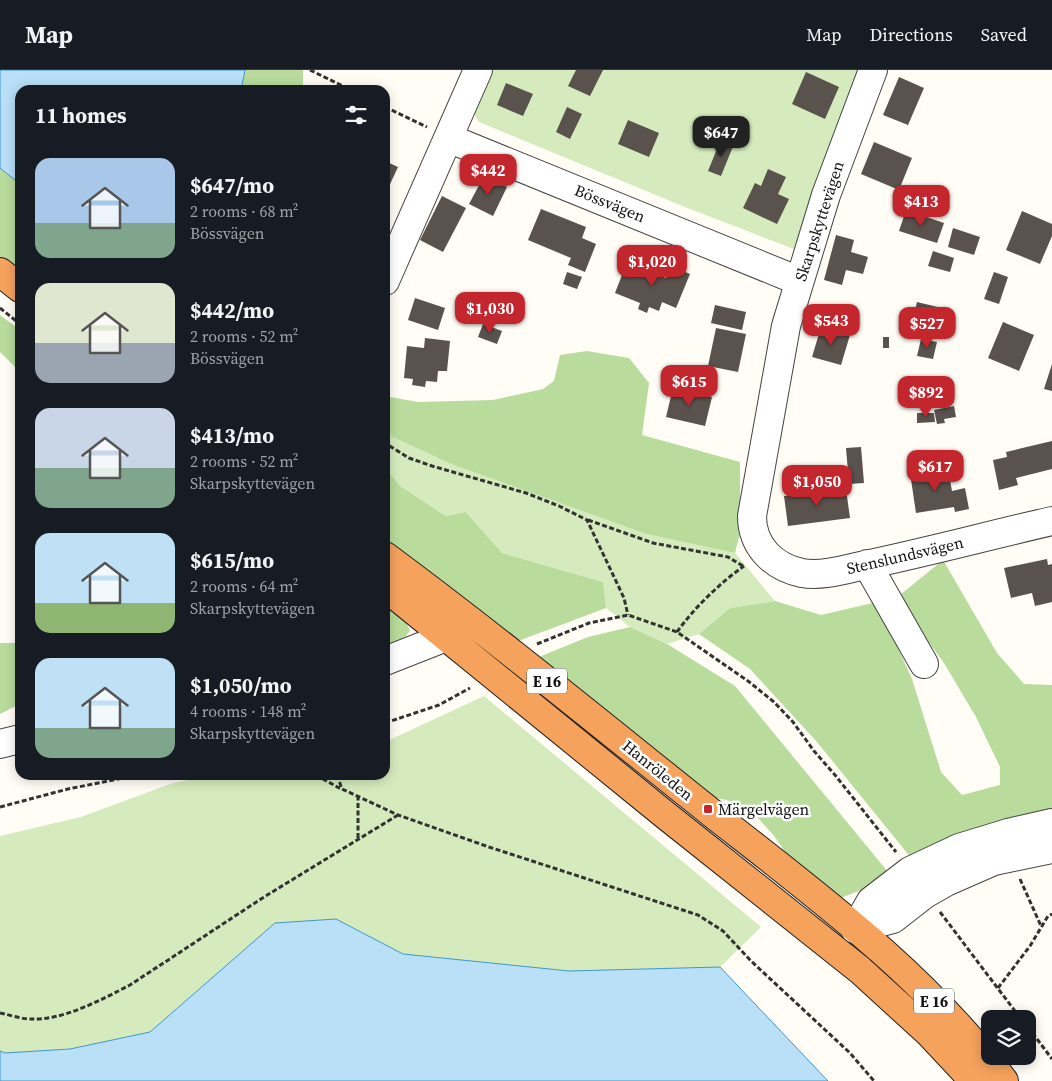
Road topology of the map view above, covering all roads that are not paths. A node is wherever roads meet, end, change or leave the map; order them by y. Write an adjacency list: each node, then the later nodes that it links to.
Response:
1 (478, 70): 3 (street)
2 (873, 70): 6 (street, Skarpskyttevägen)
3 (448, 138): 4 (street); 6 (street, Bössvägen)
4 (390, 270)
5 (0, 272): 7 (highway)
6 (799, 281): 9 (street, Skarpskyttevägen)
7 (15, 284)
8 (1052, 521): 11 (street, Stenslundsvägen)
9 (753, 559): 11 (street, Stenslundsvägen)
10 (390, 560): 20 (highway, Hanröleden / E 16)
11 (867, 564): 15 (street)
12 (390, 591): 13 (highway, Hanröleden / E 16)
13 (446, 637): 14 (street); 21 (highway, Hanröleden / E 16)
14 (390, 659)
15 (924, 664)
16 (15, 740): 17 (street)
17 (0, 744)
18 (1052, 823): 20 (street)
19 (1052, 849): 20 (street)
20 (855, 929): 21 (highway); 23 (highway, Hanröleden / E 16)
21 (834, 949): 22 (highway, Hanröleden / E 16)
22 (974, 1081)
23 (1004, 1081)

